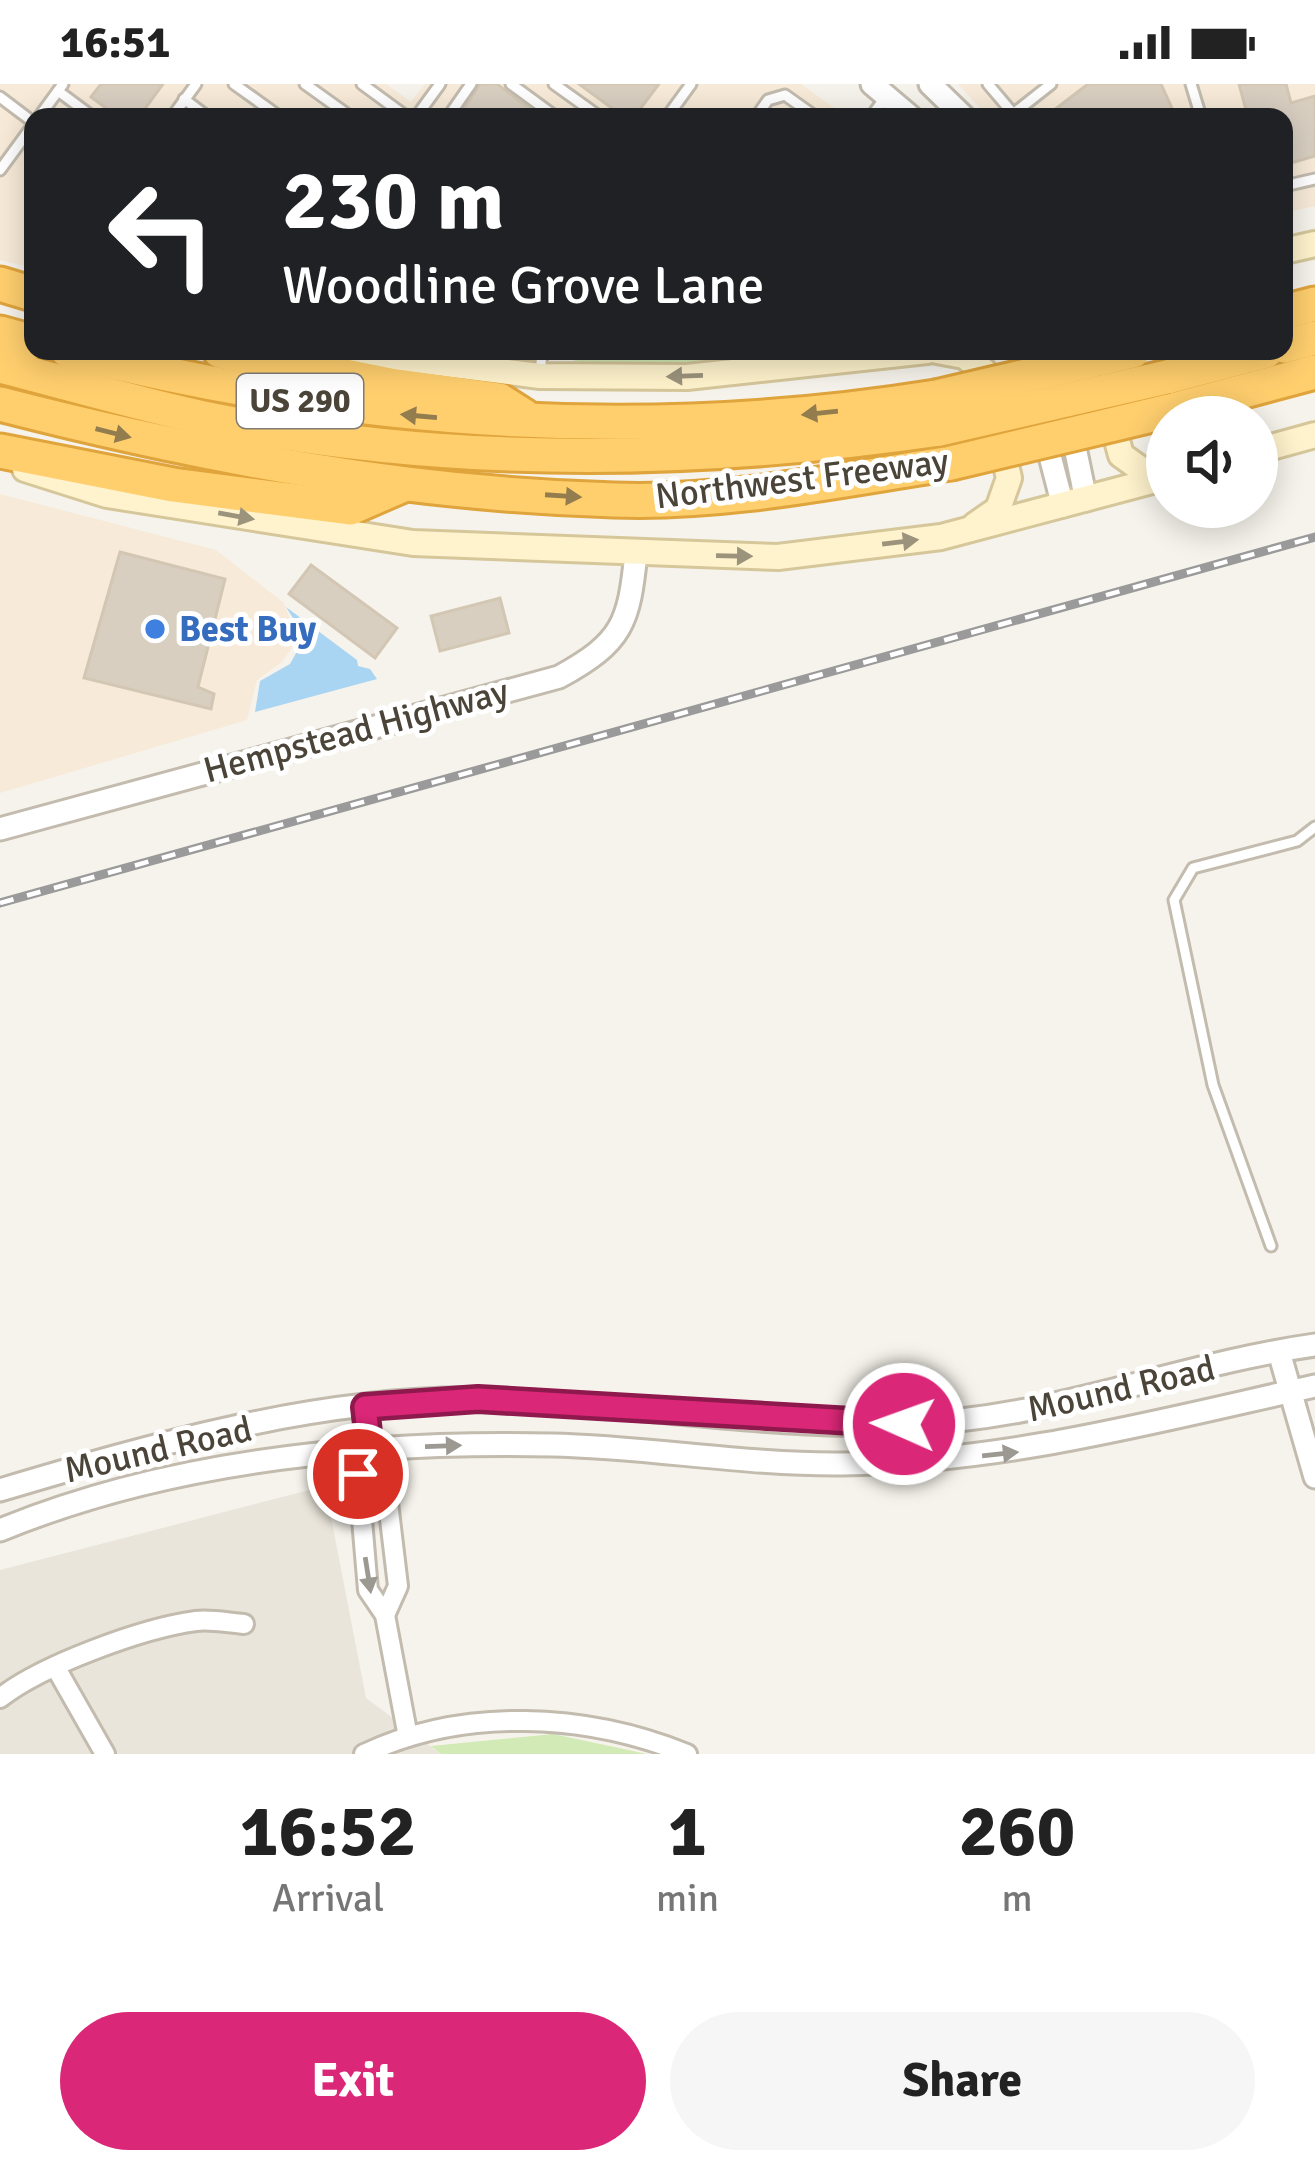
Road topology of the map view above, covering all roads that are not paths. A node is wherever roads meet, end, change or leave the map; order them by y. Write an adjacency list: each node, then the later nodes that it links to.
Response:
1 (196, 84): 11 (lane)
2 (234, 84): 14 (lane)
3 (305, 84): 15 (lane)
4 (362, 84): 16 (lane)
5 (440, 84): 17 (lane)
6 (512, 84): 18 (lane)
7 (554, 84): 19 (lane)
8 (930, 84): 22 (street)
9 (988, 84): 23 (lane)
10 (1051, 84): 24 (lane)
11 (184, 99): 12 (lane); 13 (lane)
12 (178, 108)
13 (196, 108)
14 (267, 108)
15 (338, 108)
16 (398, 108)
17 (420, 108)
18 (544, 108)
19 (587, 108)
20 (762, 108): 21 (lane)
21 (803, 108)
22 (955, 108)
23 (1008, 108)
24 (1022, 108)
25 (24, 137): 26 (lane)
26 (0, 170)
27 (109, 360): 43 (highway, Northwest Freeway / US 290, one-way to 27)
28 (264, 360): 43 (highway)
29 (491, 360): 37 (main road)
30 (829, 360): 37 (main road, one-way to 37)
31 (969, 360): 52 (main road)
32 (1026, 360): 51 (street)
33 (1056, 360): 51 (street)
34 (1099, 360): 48 (main road)
35 (1105, 360): 42 (highway, Northwest Freeway / US 290, bridge)
36 (1246, 360): 40 (highway)
37 (541, 363)
38 (0, 366): 42 (highway)
39 (1315, 372): 40 (highway, Northwest Freeway / US 290)
40 (1170, 394): 42 (highway, bridge); 50 (highway, Northwest Freeway / US 290, one-way to 40, bridge)
41 (0, 404): 50 (highway, Northwest Freeway / US 290, one-way to 50)
42 (938, 413): 43 (highway, Northwest Freeway / US 290, one-way to 43)
43 (536, 424)
44 (1315, 435): 45 (main road)
45 (1278, 445)
46 (0, 451): 50 (highway)
47 (0, 462): 53 (main road, one-way to 53)
48 (1146, 469)
49 (1146, 483): 51 (main road)
50 (405, 484)
51 (1074, 503): 52 (main road)
52 (968, 530): 53 (main road, one-way to 52)
53 (636, 553): 55 (street, Hempstead Highway)
54 (1315, 826): 56 (lane)
55 (0, 829)
56 (1271, 1246)
57 (1311, 1346): 58 (street, Mound Road); 59 (street)
58 (1279, 1352): 61 (street); 62 (street, Mound Road)
59 (1315, 1369)
60 (1315, 1386): 61 (street, Mound Road)
61 (1289, 1392): 63 (street, Mound Road, one-way to 61); 64 (street)
62 (365, 1407): 63 (street); 65 (street, Mound Road)
63 (370, 1450): 66 (street, Mound Road); 67 (street); 67 (street, one-way to 67)
64 (1315, 1477)
65 (0, 1490)
66 (0, 1529)
67 (385, 1615): 71 (street)
68 (244, 1624): 69 (street)
69 (56, 1668): 70 (street); 72 (street)
70 (0, 1698)
71 (408, 1736): 73 (street); 74 (street)
72 (105, 1754)
73 (364, 1754)
74 (688, 1754)

